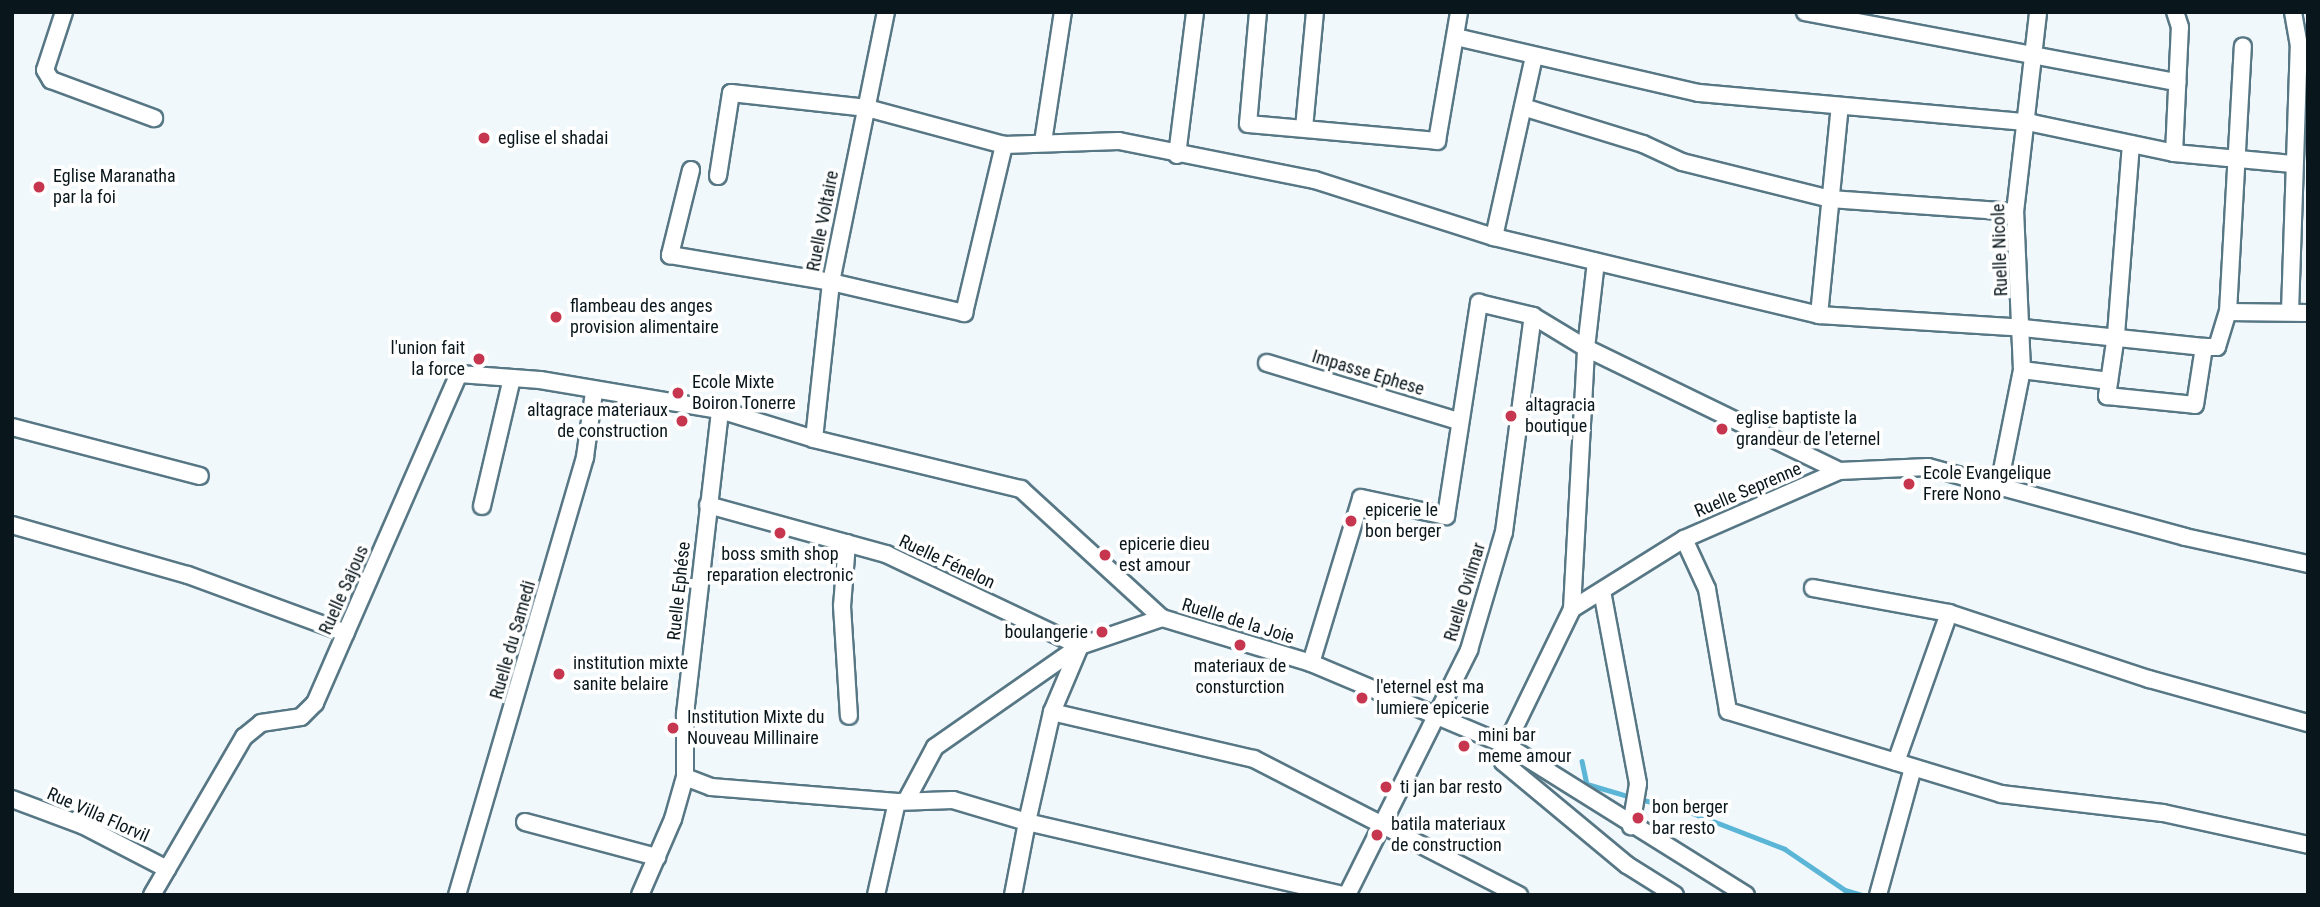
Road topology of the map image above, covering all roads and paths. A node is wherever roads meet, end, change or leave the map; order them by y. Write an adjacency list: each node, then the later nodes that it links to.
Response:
1 (64, 12): 20 (street)
2 (886, 12): 19 (street, Ruelle Voltaire)
3 (1063, 12): 23 (street)
4 (1195, 12): 27 (street)
5 (1258, 12): 22 (street)
6 (1315, 12): 22 (street)
7 (1459, 12): 12 (street)
8 (1805, 12): 15 (street)
9 (2038, 12): 15 (street, Ruelle Nicole)
10 (2175, 12): 16 (street)
11 (2293, 12): 29 (street)
12 (1456, 37): 14 (street); 22 (street)
13 (2243, 46): 28 (street)
14 (1534, 56): 17 (street); 18 (street)
15 (2032, 57): 16 (street); 21 (street, Ruelle Nicole)
16 (2178, 82): 26 (street)
17 (1840, 106): 21 (street); 32 (street)
18 (1523, 107): 32 (street); 34 (street)
19 (867, 108): 25 (street); 31 (street); 36 (street, Ruelle Voltaire)
20 (154, 118)
21 (2023, 124): 24 (street); 33 (street, Ruelle Nicole)
22 (1304, 128)
23 (1042, 142): 25 (street); 27 (street)
24 (2131, 144): 26 (street); 43 (street)
25 (1004, 145): 36 (street)
26 (2174, 153): 28 (street)
27 (1177, 155): 34 (street)
28 (2234, 159): 29 (street); 37 (street)
29 (2292, 164): 38 (street)
30 (691, 170): 36 (street)
31 (718, 176)
32 (1830, 199): 33 (street); 40 (street)
33 (2015, 212): 42 (street, Ruelle Nicole)
34 (1494, 237): 35 (street)
35 (1596, 262): 40 (street); 45 (street)
36 (831, 282): 54 (street, Ruelle Voltaire)
37 (2228, 312): 38 (street); 44 (street)
38 (2290, 312): 39 (street)
39 (2308, 313)
40 (1819, 315): 42 (street)
41 (1533, 316): 45 (street); 52 (street); 73 (street, Ruelle Ovilmar)
42 (2023, 328): 43 (street); 47 (street, Ruelle Nicole)
43 (2116, 335): 44 (street); 49 (street)
44 (2204, 347): 49 (street)
45 (1586, 348): 55 (street); 66 (street)
46 (1267, 363): 52 (street, Impasse Ephese)
47 (2022, 370): 49 (street); 57 (street, Ruelle Nicole)
48 (512, 378): 50 (street, Ruelle Sajous); 59 (street); 69 (street, Ruelle Sajous)
49 (2109, 381)
50 (594, 392): 51 (street, Ruelle de la Joie); 90 (street, Ruelle du Samedi)
51 (720, 410): 54 (street, Ruelle de la Joie); 58 (street, Ruelle Ephése)
52 (1458, 421): 71 (street)
53 (12, 427): 56 (street)
54 (814, 439): 68 (street, Ruelle de la Joie)
55 (1839, 471): 57 (street, Ruelle Seprenne); 61 (street, Ruelle Seprenne)
56 (200, 476)
57 (1999, 485): 63 (street, Ruelle Seprenne)
58 (708, 505): 62 (street, Ruelle Fénelon); 79 (street, Ruelle Ephése)
59 (482, 506)
60 (12, 525): 69 (street)
61 (1684, 538): 65 (street, Ruelle Seprenne); 77 (street)
62 (847, 543): 70 (street, Ruelle Fénelon); 74 (street)
63 (2308, 565)
64 (1813, 588): 67 (street)
65 (1602, 591): 66 (street, Ruelle Seprenne); 85 (street)
66 (1572, 609): 76 (street)
67 (1950, 614): 75 (street); 77 (street)
68 (1162, 618): 70 (street); 71 (street, Ruelle de la Joie)
69 (346, 633): 88 (street, Ruelle Sajous)
70 (1080, 646): 72 (street); 81 (street)
71 (1311, 663): 73 (street, Ruelle de la Joie)
72 (1052, 712): 83 (street); 84 (street)
73 (1436, 712): 76 (street, Ruelle de la Joie); 84 (street, Ruelle Ovilmar)
74 (849, 716)
75 (2308, 723)
76 (1506, 745): 85 (street, Ruelle de la Joie); 96 (street)
77 (1896, 762): 78 (street)
78 (1913, 768): 86 (street); 98 (street)
79 (684, 777): 81 (street); 87 (street, Ruelle Ephése)
80 (12, 799): 88 (street, Rue Villa Florvil)
81 (902, 802): 83 (street); 92 (street)
82 (525, 822): 87 (street)
83 (1027, 822): 93 (street); 94 (street)
84 (1382, 824): 94 (street, Ruelle Ovilmar); 95 (street)
85 (1631, 826): 97 (street, Ruelle de la Joie)
86 (2308, 845)
87 (657, 857): 91 (street, Ruelle Ephése)
88 (167, 869): 89 (street, Ruelle Sajous)
89 (152, 895)
90 (457, 895)
91 (639, 895)
92 (876, 895)
93 (1013, 895)
94 (1345, 895)
95 (1519, 895)
96 (1675, 895)
97 (1746, 895)
98 (1878, 895)

